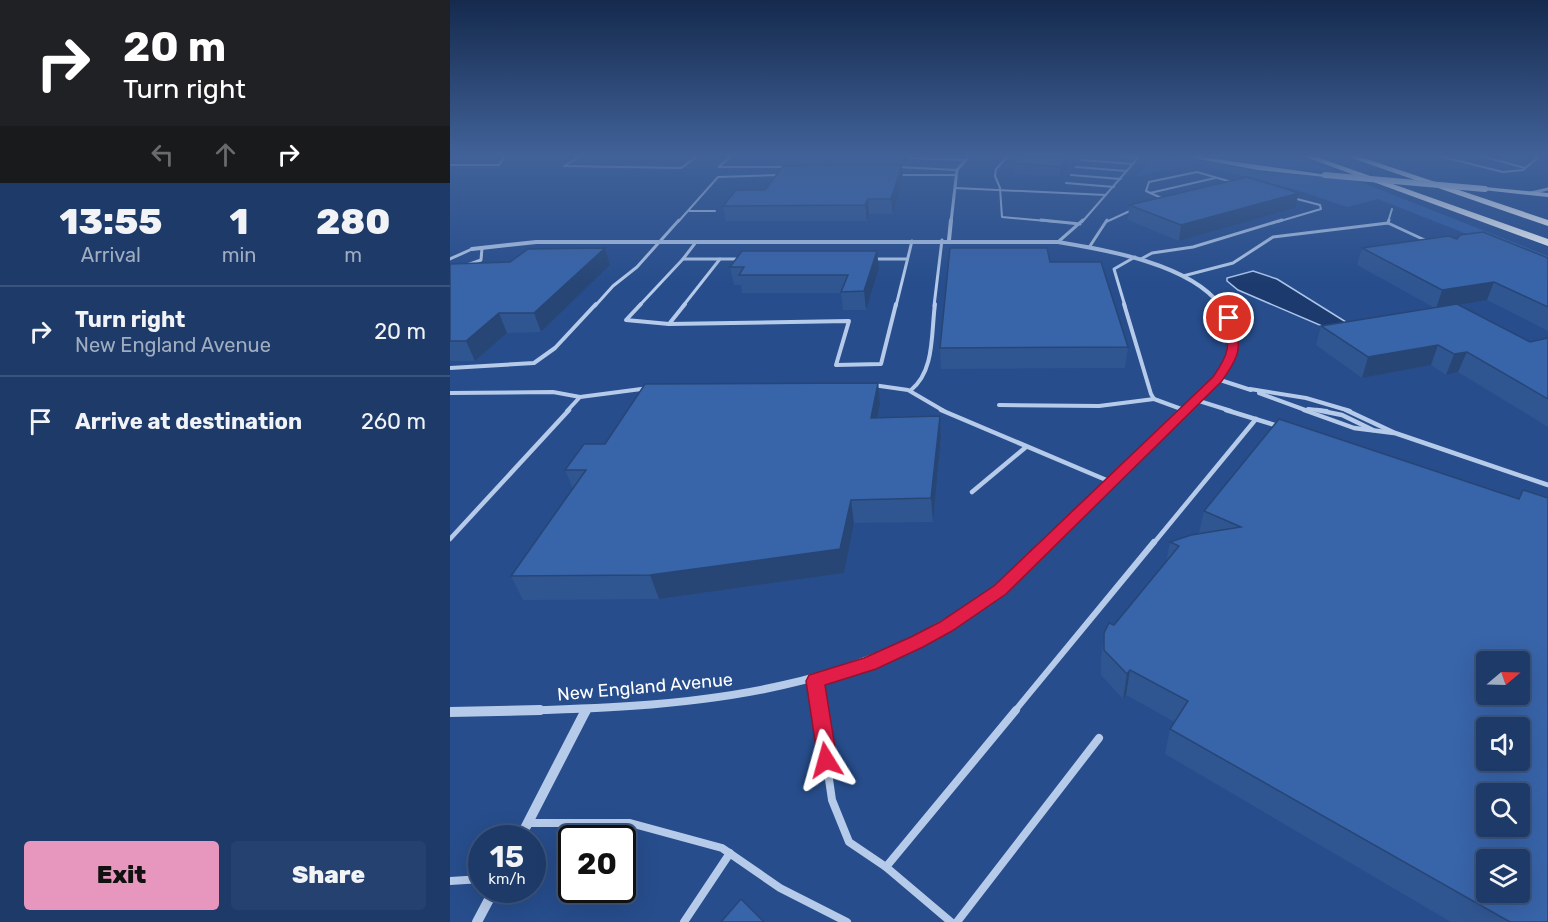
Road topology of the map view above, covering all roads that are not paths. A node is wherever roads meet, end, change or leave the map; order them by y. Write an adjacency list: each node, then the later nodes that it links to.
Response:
1 (699, 198): 12 (lane)
2 (953, 198): 17 (street)
3 (1000, 198): 16 (lane)
4 (1103, 198): 16 (lane)
5 (1162, 198): 9 (lane)
6 (1290, 198): 27 (lane)
7 (1423, 198): 23 (highway)
8 (1474, 198): 15 (highway)
9 (1158, 203)
10 (1138, 209): 24 (lane)
11 (1392, 209): 14 (lane)
12 (688, 211): 13 (lane); 19 (lane)
13 (715, 211)
14 (1388, 223): 22 (lane); 35 (lane)
15 (1548, 223)
16 (1080, 224): 21 (lane)
17 (946, 240): 18 (street, New England Avenue); 21 (street, New England Avenue); 42 (lane)
18 (912, 241): 20 (street, New England Avenue); 32 (lane)
19 (659, 242): 20 (street, New England Avenue); 25 (street, New England Avenue); 37 (lane)
20 (696, 242): 33 (lane)
21 (1058, 242): 24 (street, New England Avenue)
22 (1430, 243)
23 (1548, 243)
24 (1090, 246): 27 (street, New England Avenue)
25 (482, 248): 26 (street, New England Avenue); 34 (lane)
26 (472, 249): 28 (lane)
27 (1138, 258): 35 (street, New England Avenue); 45 (lane)
28 (450, 259)
29 (720, 259): 30 (lane); 33 (lane); 36 (lane)
30 (744, 259)
31 (872, 259): 32 (lane)
32 (907, 259): 36 (lane)
33 (683, 260): 36 (lane)
34 (460, 267)
35 (1183, 276): 38 (street, New England Avenue)
36 (669, 324)
37 (450, 368)
38 (1217, 379): 41 (lane); 46 (street, New England Avenue)
39 (864, 385): 42 (lane)
40 (654, 388): 44 (lane)
41 (1250, 389): 51 (lane); 51 (lane)
42 (911, 390): 52 (lane)
43 (450, 393): 44 (lane)
44 (580, 397): 56 (lane)
45 (1155, 399): 47 (lane); 48 (lane)
46 (1196, 400): 48 (street, New England Avenue); 49 (lane)
47 (999, 405)
48 (1184, 410): 53 (street, New England Avenue)
49 (1257, 419): 50 (lane); 63 (lane)
50 (1281, 427)
51 (1395, 433): 54 (lane)
52 (1026, 447): 53 (lane); 55 (lane)
53 (1111, 483): 57 (street, New England Avenue)
54 (1548, 485)
55 (972, 492)
56 (450, 539)
57 (815, 681): 58 (street, New England Avenue); 63 (lane)
58 (587, 709): 59 (street, New England Avenue); 61 (street)
59 (450, 712)
60 (1099, 738): 71 (lane)
61 (529, 823): 62 (lane)
62 (730, 853): 68 (lane); 69 (lane)
63 (886, 867): 70 (lane)
64 (468, 880): 65 (lane)
65 (450, 881)
66 (487, 903): 67 (street)
67 (477, 922)
68 (684, 922)
69 (847, 922)
70 (951, 922)
71 (957, 922)

